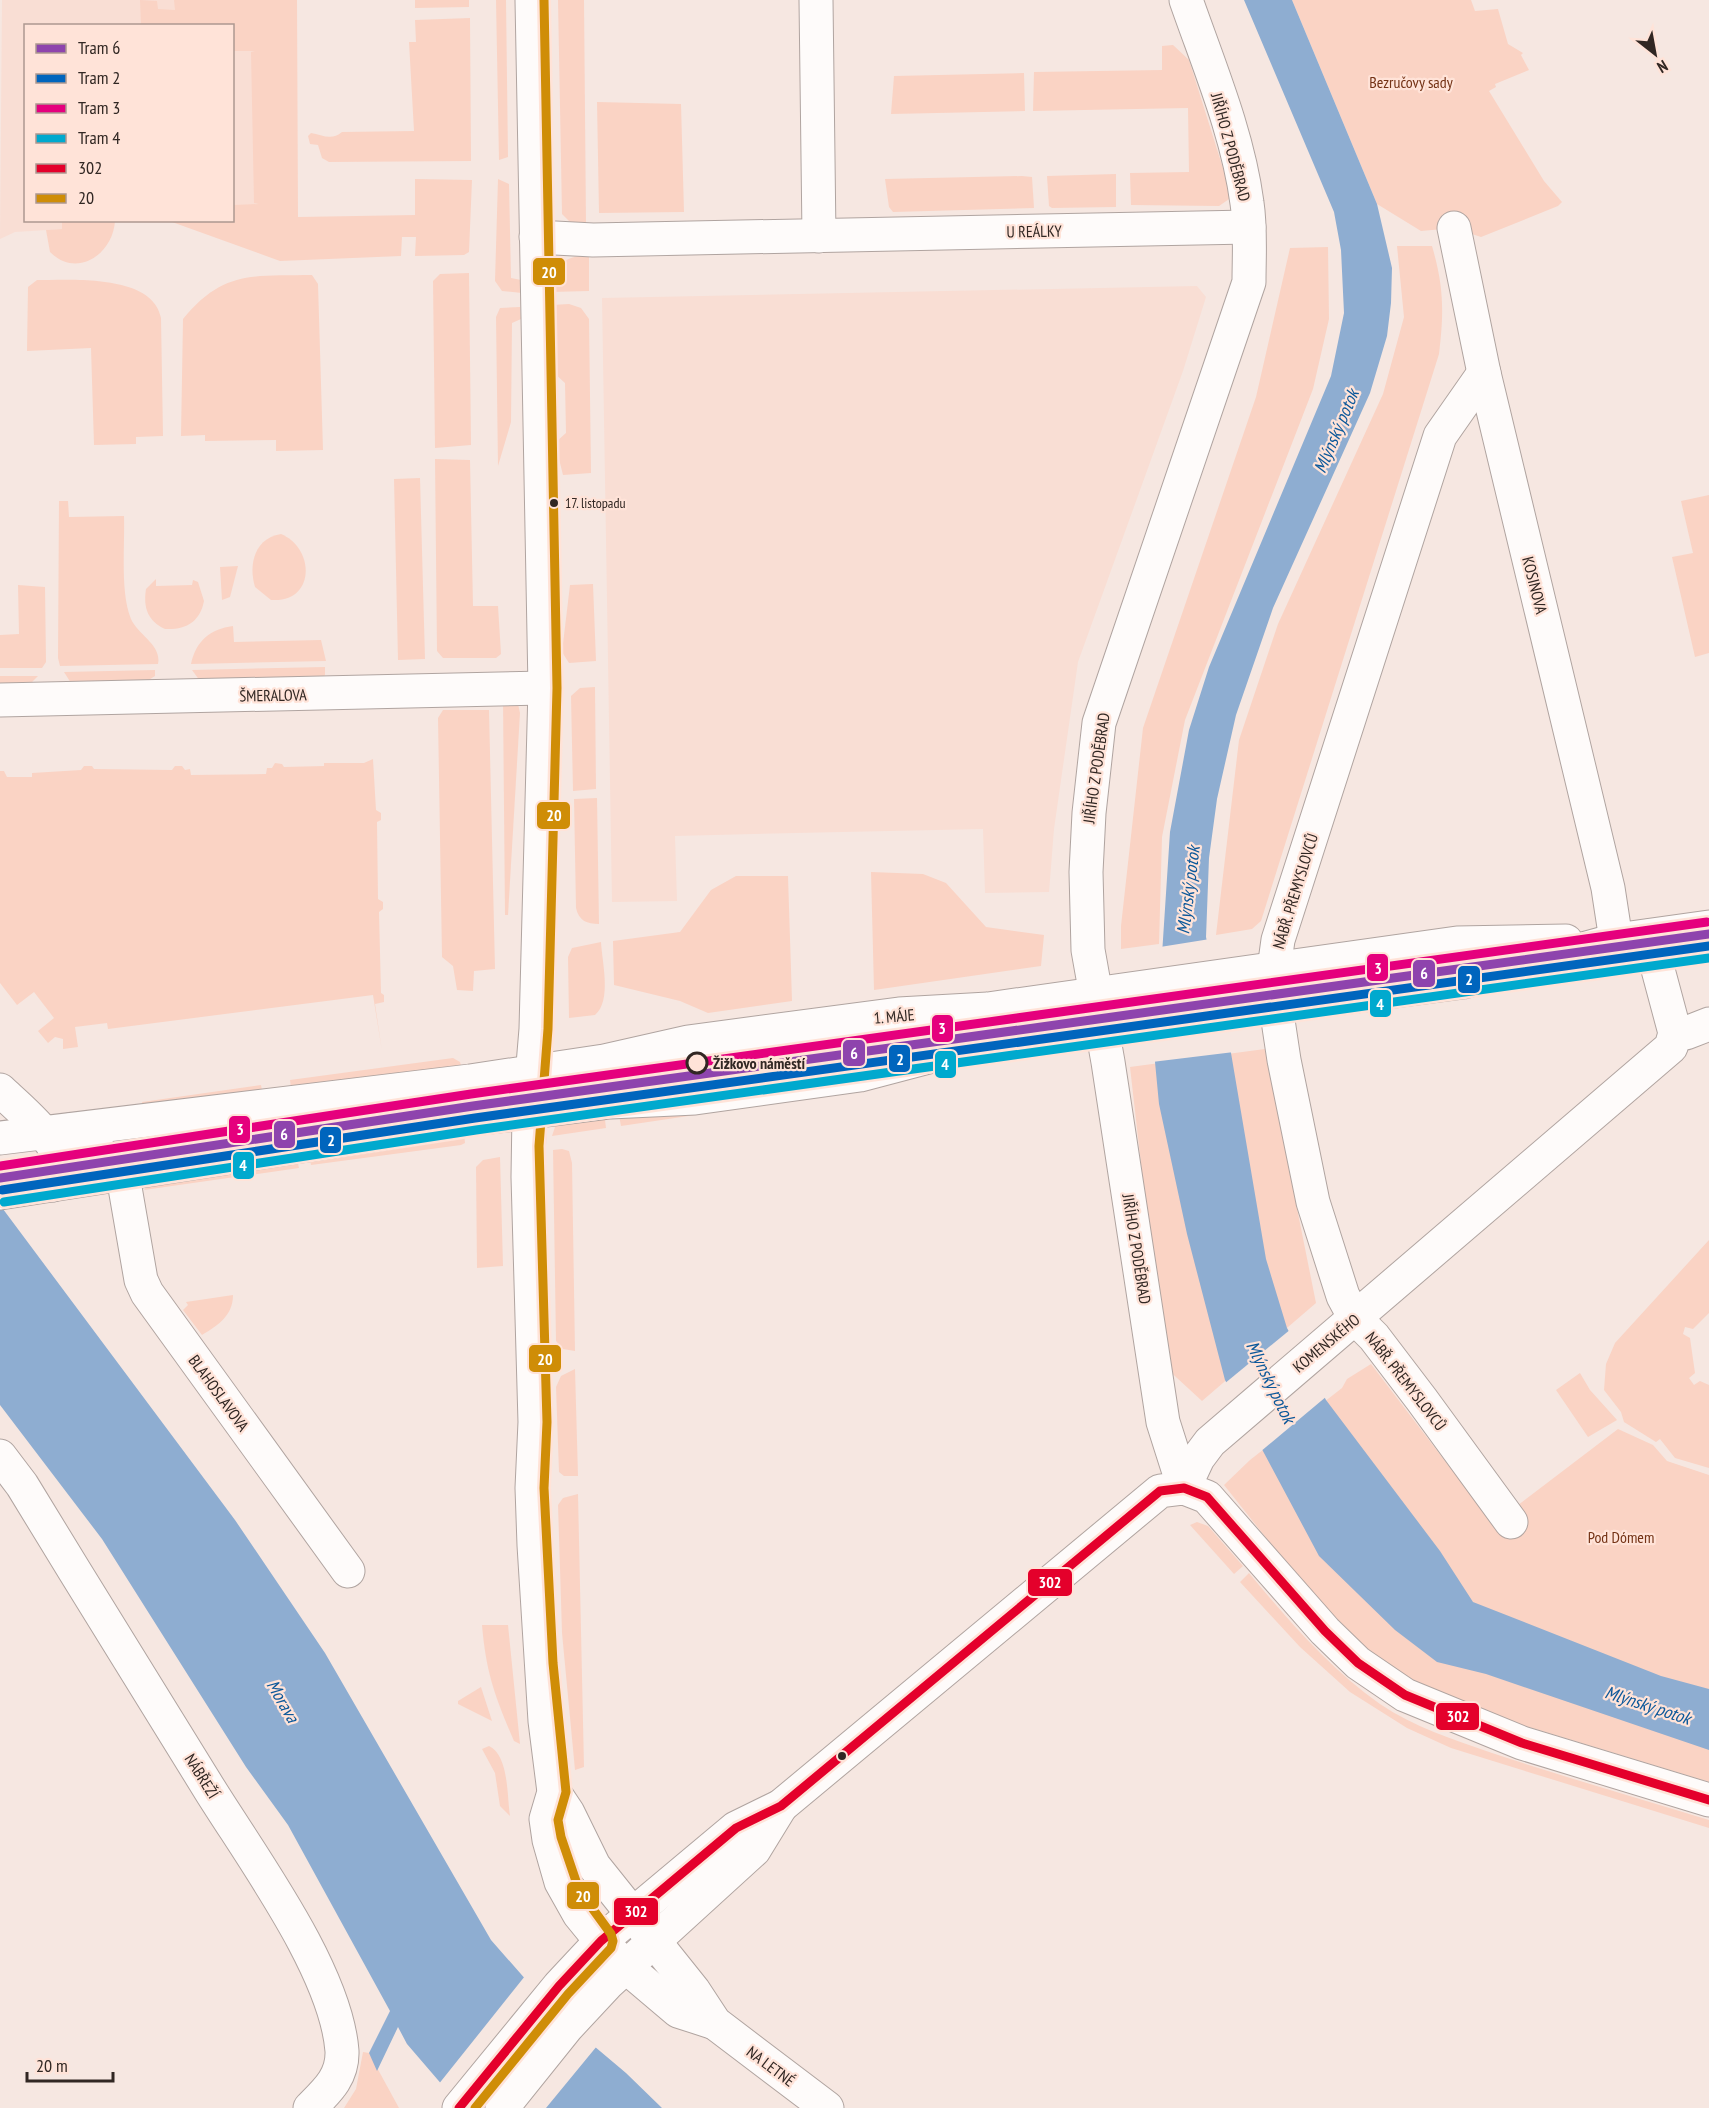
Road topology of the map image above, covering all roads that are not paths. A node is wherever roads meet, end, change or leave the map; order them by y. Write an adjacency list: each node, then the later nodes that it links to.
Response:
1 (532, 0): 7 (street)
2 (816, 0): 6 (street)
3 (1186, 0): 4 (street, JIŘÍHO Z PODĚBRAD)
4 (1249, 227): 6 (street, U REÁLKY); 15 (street, JIŘÍHO Z PODĚBRAD)
5 (1454, 228): 8 (street, KOSINOVA)
6 (819, 236): 7 (street, U REÁLKY)
7 (536, 237): 9 (street)
8 (1484, 374): 13 (street, KOSINOVA); 14 (street, NÁBŘ. PŘEMYSLOVCŮ)
9 (545, 688): 10 (street, ŠMERALOVA); 21 (street)
10 (0, 700)
11 (1709, 927): 12 (street, 1. MÁJE)
12 (1649, 936): 13 (street, 1. MÁJE); 19 (street)
13 (1616, 940): 14 (street, 1. MÁJE); 16 (street, 1. MÁJE)
14 (1266, 970): 15 (street, 1. MÁJE); 16 (street, NÁBŘ. PŘEMYSLOVCŮ)
15 (1106, 991): 18 (street, JIŘÍHO Z PODĚBRAD); 21 (street, 1. MÁJE)
16 (1268, 1008): 18 (street, 1. MÁJE); 27 (street, NÁBŘ. PŘEMYSLOVCŮ)
17 (1709, 1024): 19 (street)
18 (1112, 1029): 21 (street, 1. MÁJE); 29 (street, JIŘÍHO Z PODĚBRAD)
19 (1675, 1033): 27 (street, KOMENSKÉHO)
20 (0, 1090): 23 (street)
21 (530, 1092): 22 (street); 25 (street); 32 (street)
22 (167, 1119): 23 (street); 25 (street)
23 (34, 1134): 24 (street); 25 (street)
24 (58, 1183): 25 (street); 26 (street)
25 (125, 1187): 31 (street, BLAHOSLAVOVA)
26 (0, 1192)
27 (1355, 1318): 29 (street, KOMENSKÉHO); 30 (street, NÁBŘ. PŘEMYSLOVCŮ)
28 (0, 1456): 40 (street, NÁBŘEŽÍ)
29 (1184, 1488): 33 (street); 34 (street)
30 (1511, 1522)
31 (348, 1571)
32 (554, 1792): 35 (street, NA LETNÉ); 37 (street, NA LETNÉ)
33 (1709, 1800)
34 (781, 1806): 35 (street); 36 (street)
35 (632, 1915): 36 (street, NA LETNÉ); 37 (street)
36 (652, 1941): 38 (street); 39 (street, NA LETNÉ)
37 (592, 1950): 38 (street, NA LETNÉ); 41 (street)
38 (617, 1975): 39 (street, NA LETNÉ); 42 (street)
39 (715, 2023): 43 (street, NA LETNÉ)
40 (310, 2108)
41 (459, 2108)
42 (502, 2108)
43 (827, 2108)

